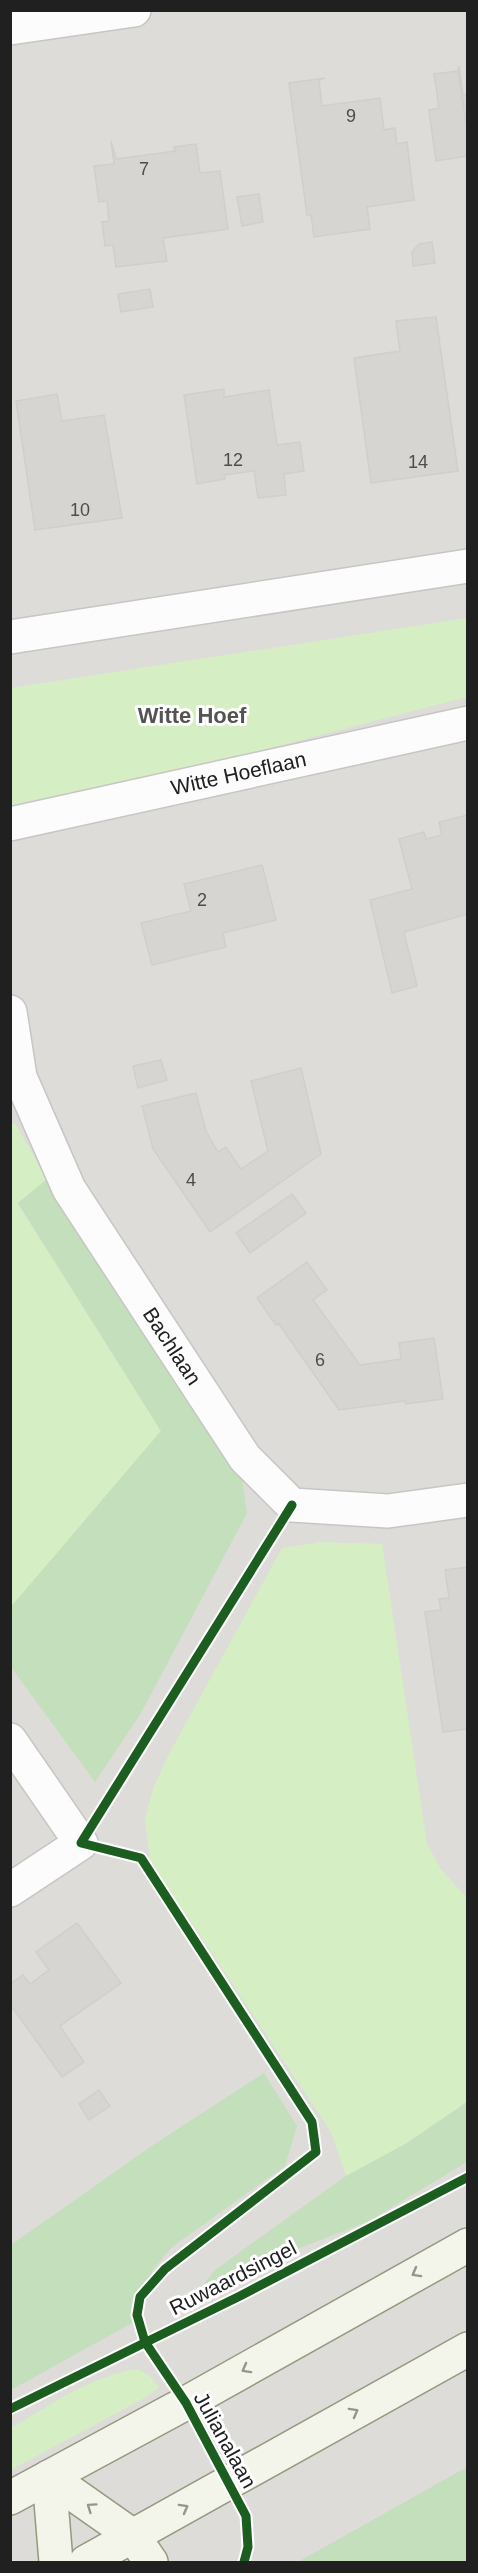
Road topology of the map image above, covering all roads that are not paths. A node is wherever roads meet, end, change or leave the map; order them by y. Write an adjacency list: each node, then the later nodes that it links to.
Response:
1 (134, 10): 2 (street)
2 (10, 28)
3 (468, 566): 4 (street)
4 (10, 637)
5 (468, 723): 6 (street, Witte Hoeflaan)
6 (10, 824)
7 (10, 1012): 8 (street, Bachlaan)
8 (15, 1080): 9 (street, Bachlaan)
9 (468, 1500)
10 (10, 1740): 11 (street)
11 (10, 1890)
12 (468, 2245): 14 (main road, one-way to 14)
13 (468, 2349): 16 (main road, one-way to 13)
14 (49, 2477): 15 (main road); 16 (main road, one-way to 14); 17 (main road)
15 (10, 2498)
16 (142, 2549): 18 (main road)
17 (56, 2562)
18 (86, 2562)

